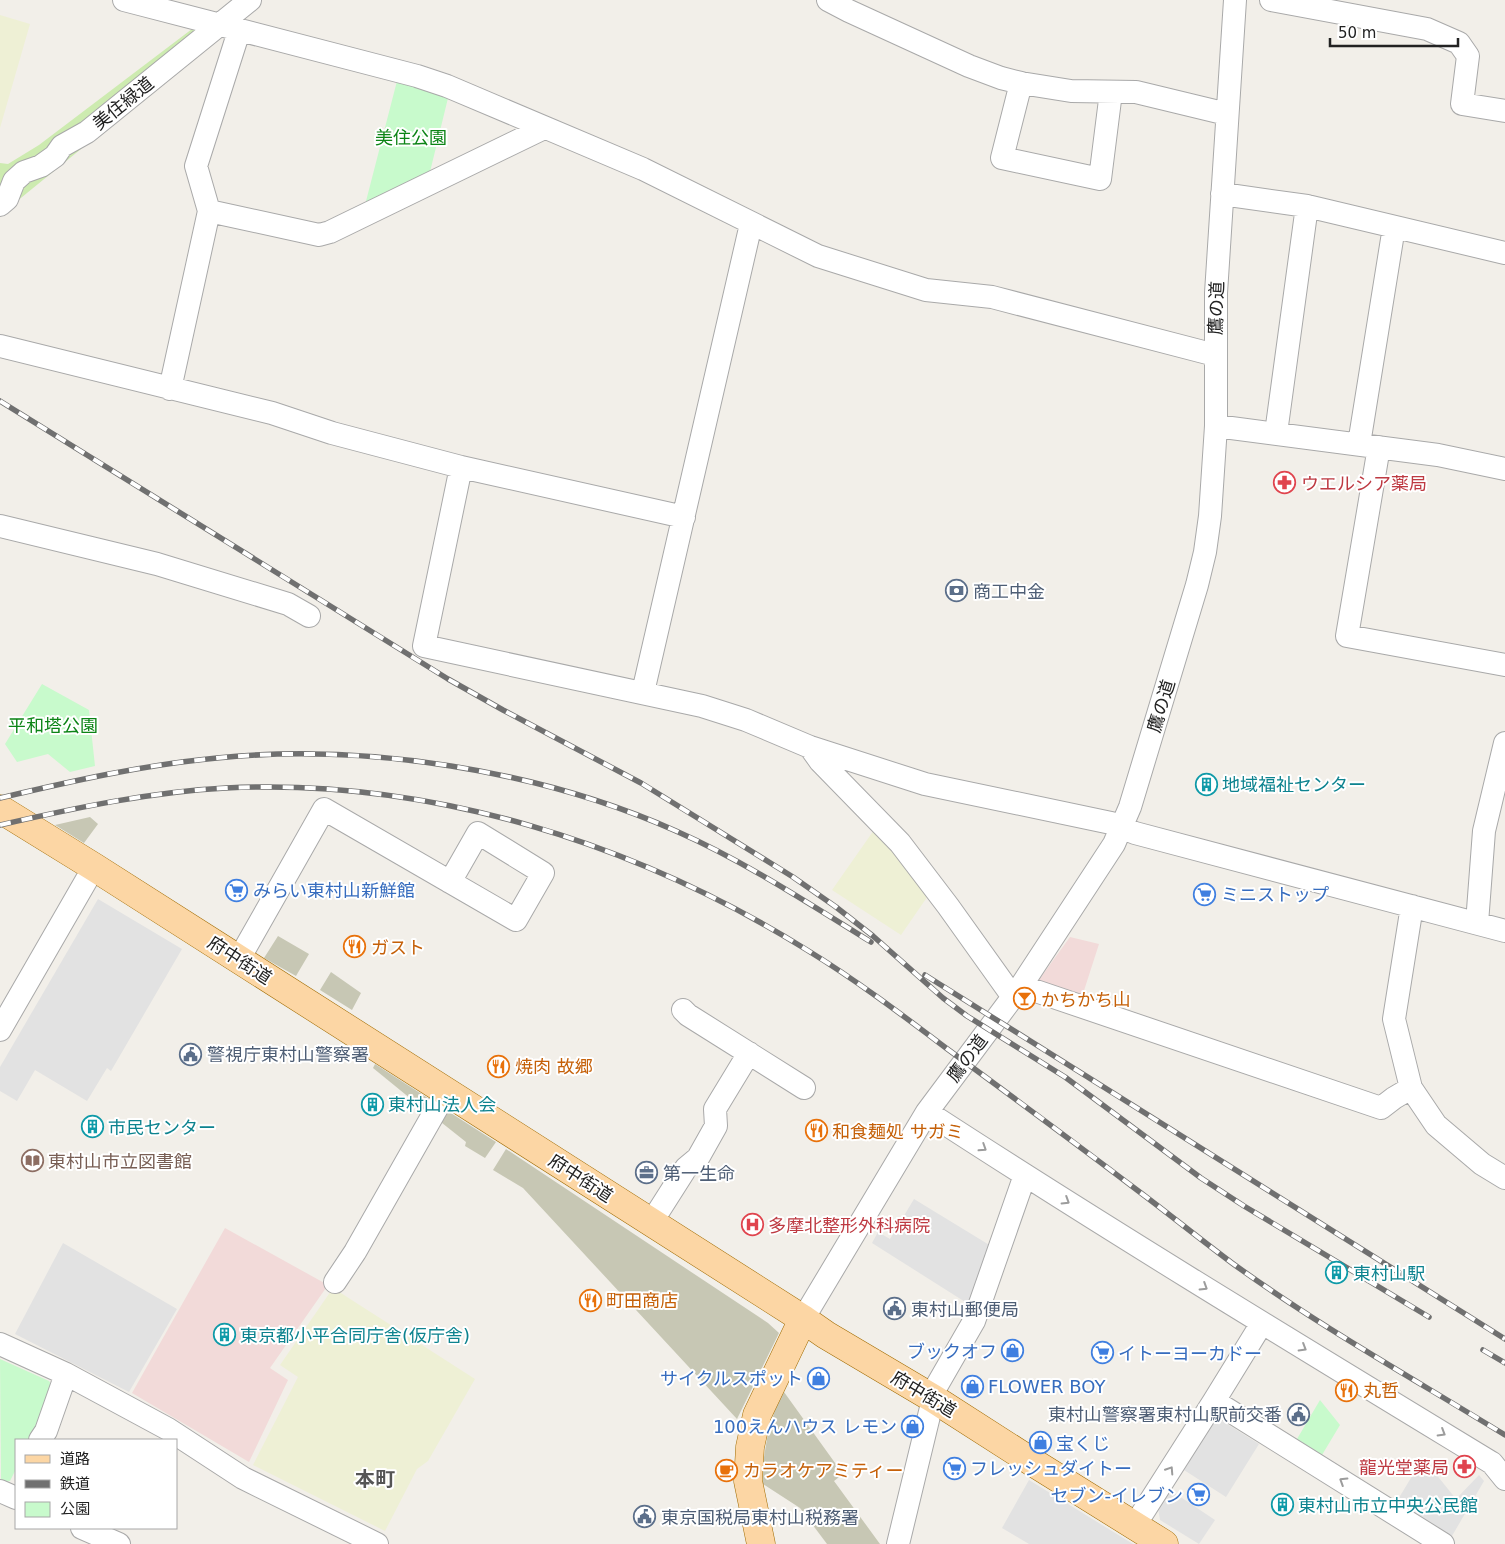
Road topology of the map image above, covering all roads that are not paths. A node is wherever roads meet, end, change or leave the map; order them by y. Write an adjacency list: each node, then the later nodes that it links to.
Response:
1 (124, 0): 6 (street)
2 (250, 0): 6 (street, 美住緑道)
3 (828, 0): 7 (street)
4 (1235, 0): 10 (street, 鷹の道)
5 (1271, 0): 9 (street)
6 (229, 28): 11 (street); 13 (street, 美住緑道); 15 (street)
7 (1021, 83): 8 (street); 8 (street)
8 (1111, 92): 10 (street)
9 (1505, 111)
10 (1227, 114): 12 (street, 鷹の道)
11 (544, 128): 15 (street); 16 (street)
12 (1222, 194): 14 (street); 20 (street, 鷹の道)
13 (0, 205)
14 (1307, 206): 17 (street); 23 (street)
15 (209, 211): 21 (street)
16 (751, 224): 20 (street); 27 (street)
17 (1394, 227): 18 (street); 24 (street)
18 (1505, 253)
19 (0, 346): 21 (street)
20 (1215, 355): 22 (street, 鷹の道)
21 (170, 389): 25 (street)
22 (1216, 426): 23 (street); 35 (street, 鷹の道)
23 (1276, 433): 24 (street)
24 (1369, 446): 26 (street); 30 (street)
25 (461, 467): 27 (street); 31 (street)
26 (1505, 469)
27 (684, 517): 31 (street)
28 (0, 526): 29 (street)
29 (308, 616)
30 (1505, 665)
31 (643, 692): 33 (street)
32 (1505, 743): 39 (street)
33 (810, 747): 35 (street); 42 (street)
34 (0, 809): 36 (main road, 府中街道)
35 (1122, 828): 38 (street); 42 (street, 鷹の道)
36 (94, 867): 41 (main road, 府中街道); 44 (street)
37 (450, 882): 41 (street)
38 (1412, 906): 39 (street); 47 (street)
39 (1477, 924): 40 (street)
40 (1505, 931)
41 (239, 959): 48 (main road, 府中街道)
42 (1017, 992): 47 (street); 49 (street, 鷹の道)
43 (683, 1010): 45 (street)
44 (0, 1030)
45 (749, 1053): 46 (street); 52 (street)
46 (804, 1088)
47 (1411, 1088): 51 (street)
48 (446, 1092): 52 (main road, 府中街道); 53 (street)
49 (928, 1112): 50 (street, one-way to 50); 54 (street, 鷹の道)
50 (1025, 1175): 55 (street, one-way to 55); 58 (street)
51 (1505, 1178)
52 (651, 1223): 54 (main road, 府中街道)
53 (334, 1282)
54 (803, 1319): 58 (main road, 府中街道); 66 (main road)
55 (1262, 1323): 59 (street); 61 (street, one-way to 61)
56 (0, 1344): 57 (street)
57 (66, 1374): 60 (street); 65 (street)
58 (934, 1399): 63 (main road, 府中街道); 67 (street)
59 (1214, 1401): 63 (street, one-way to 59); 68 (street, one-way to 59)
60 (41, 1439)
61 (1505, 1479)
62 (84, 1529): 64 (street)
63 (1151, 1538)
64 (119, 1544)
65 (377, 1544)
66 (761, 1544)
67 (898, 1544)
68 (1443, 1544)

